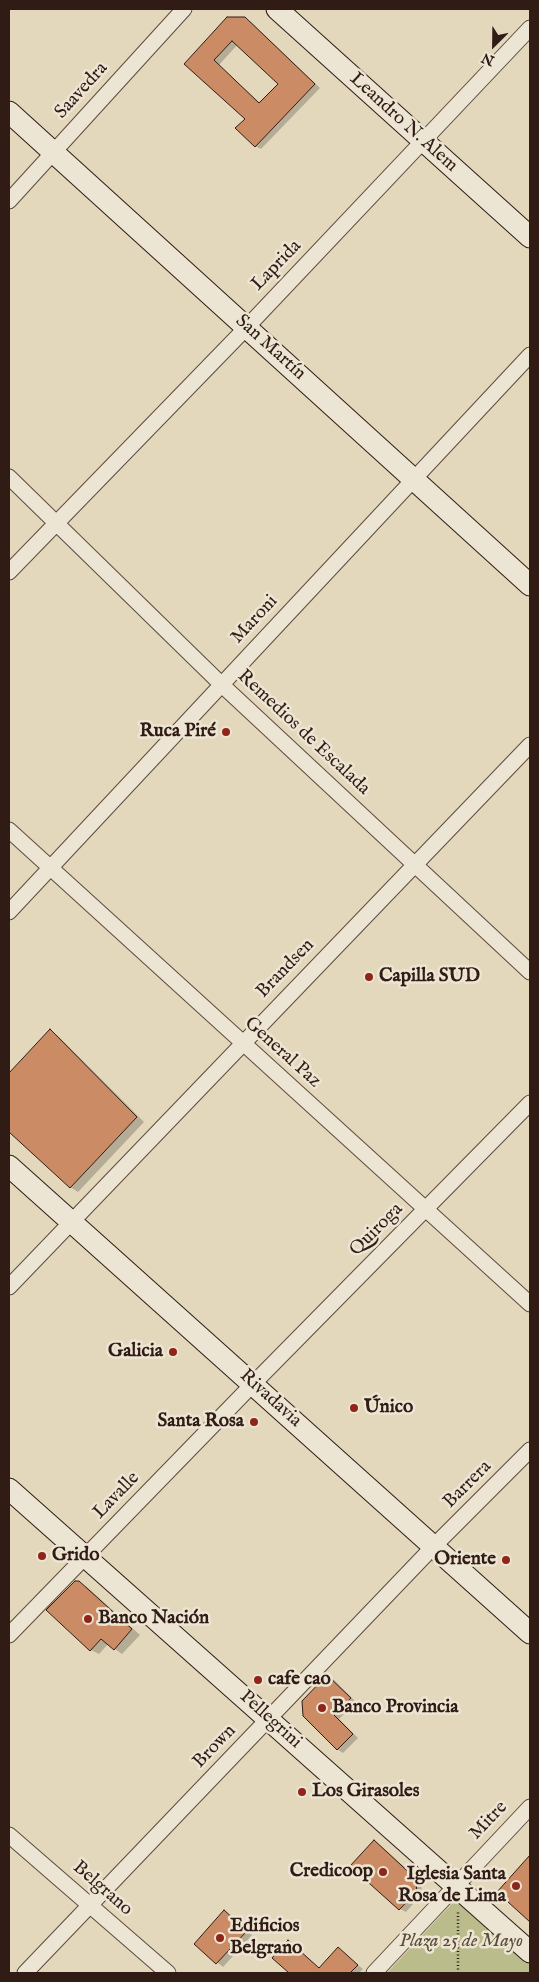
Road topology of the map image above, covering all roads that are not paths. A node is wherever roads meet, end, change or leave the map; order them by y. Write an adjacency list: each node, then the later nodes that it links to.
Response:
1 (184, 9): 6 (street, Saavedra)
2 (277, 9): 5 (main road, Leandro N. Alem)
3 (530, 28): 5 (street, Laprida)
4 (9, 112): 6 (main road, San Martín)
5 (423, 142): 8 (main road, Leandro N. Alem); 9 (street, Laprida)
6 (53, 152): 7 (street, Saavedra); 9 (main road, San Martín)
7 (9, 201)
8 (530, 237)
9 (247, 327): 12 (main road, San Martín); 13 (street, Laprida)
10 (530, 355): 12 (street, Maroni)
11 (9, 477): 13 (street, Remedios de Escalada)
12 (415, 479): 15 (main road, San Martín); 16 (street, Maroni)
13 (57, 522): 14 (street, Laprida); 16 (street, Remedios de Escalada)
14 (9, 572)
15 (530, 585)
16 (222, 685): 19 (street, Remedios de Escalada); 20 (street, Maroni)
17 (530, 744): 19 (street, Brandsen)
18 (9, 830): 20 (street, General Paz)
19 (416, 865): 22 (street, Remedios de Escalada); 23 (street, Brandsen)
20 (50, 869): 21 (street, Maroni); 23 (street, General Paz)
21 (9, 912)
22 (530, 972)
23 (242, 1044): 26 (street, General Paz); 27 (street, Brandsen)
24 (530, 1104): 26 (street, Quiroga)
25 (9, 1166): 27 (main road, Rivadavia)
26 (425, 1210): 29 (street, General Paz); 30 (street, Quiroga)
27 (71, 1222): 28 (street, Brandsen); 30 (main road, Rivadavia)
28 (9, 1287)
29 (530, 1304)
30 (253, 1384): 33 (main road, Rivadavia); 34 (street, Lavalle)
31 (530, 1450): 33 (street, Barrera)
32 (9, 1489): 34 (main road, Pellegrini)
33 (433, 1547): 35 (main road, Rivadavia); 37 (street, Brown)
34 (86, 1558): 36 (street, Lavalle); 37 (main road, Pellegrini)
35 (530, 1632)
36 (9, 1636)
37 (270, 1719): 40 (main road, Pellegrini); 41 (street, Brown)
38 (530, 1807): 40 (street, Mitre)
39 (9, 1835): 41 (street, Belgrano)
40 (455, 1885): 42 (main road, Pellegrini); 45 (street, Mitre)
41 (90, 1905): 43 (street, Brown); 44 (street, Belgrano)
42 (530, 1952)
43 (25, 1973)
44 (168, 1973)
45 (374, 1973)

